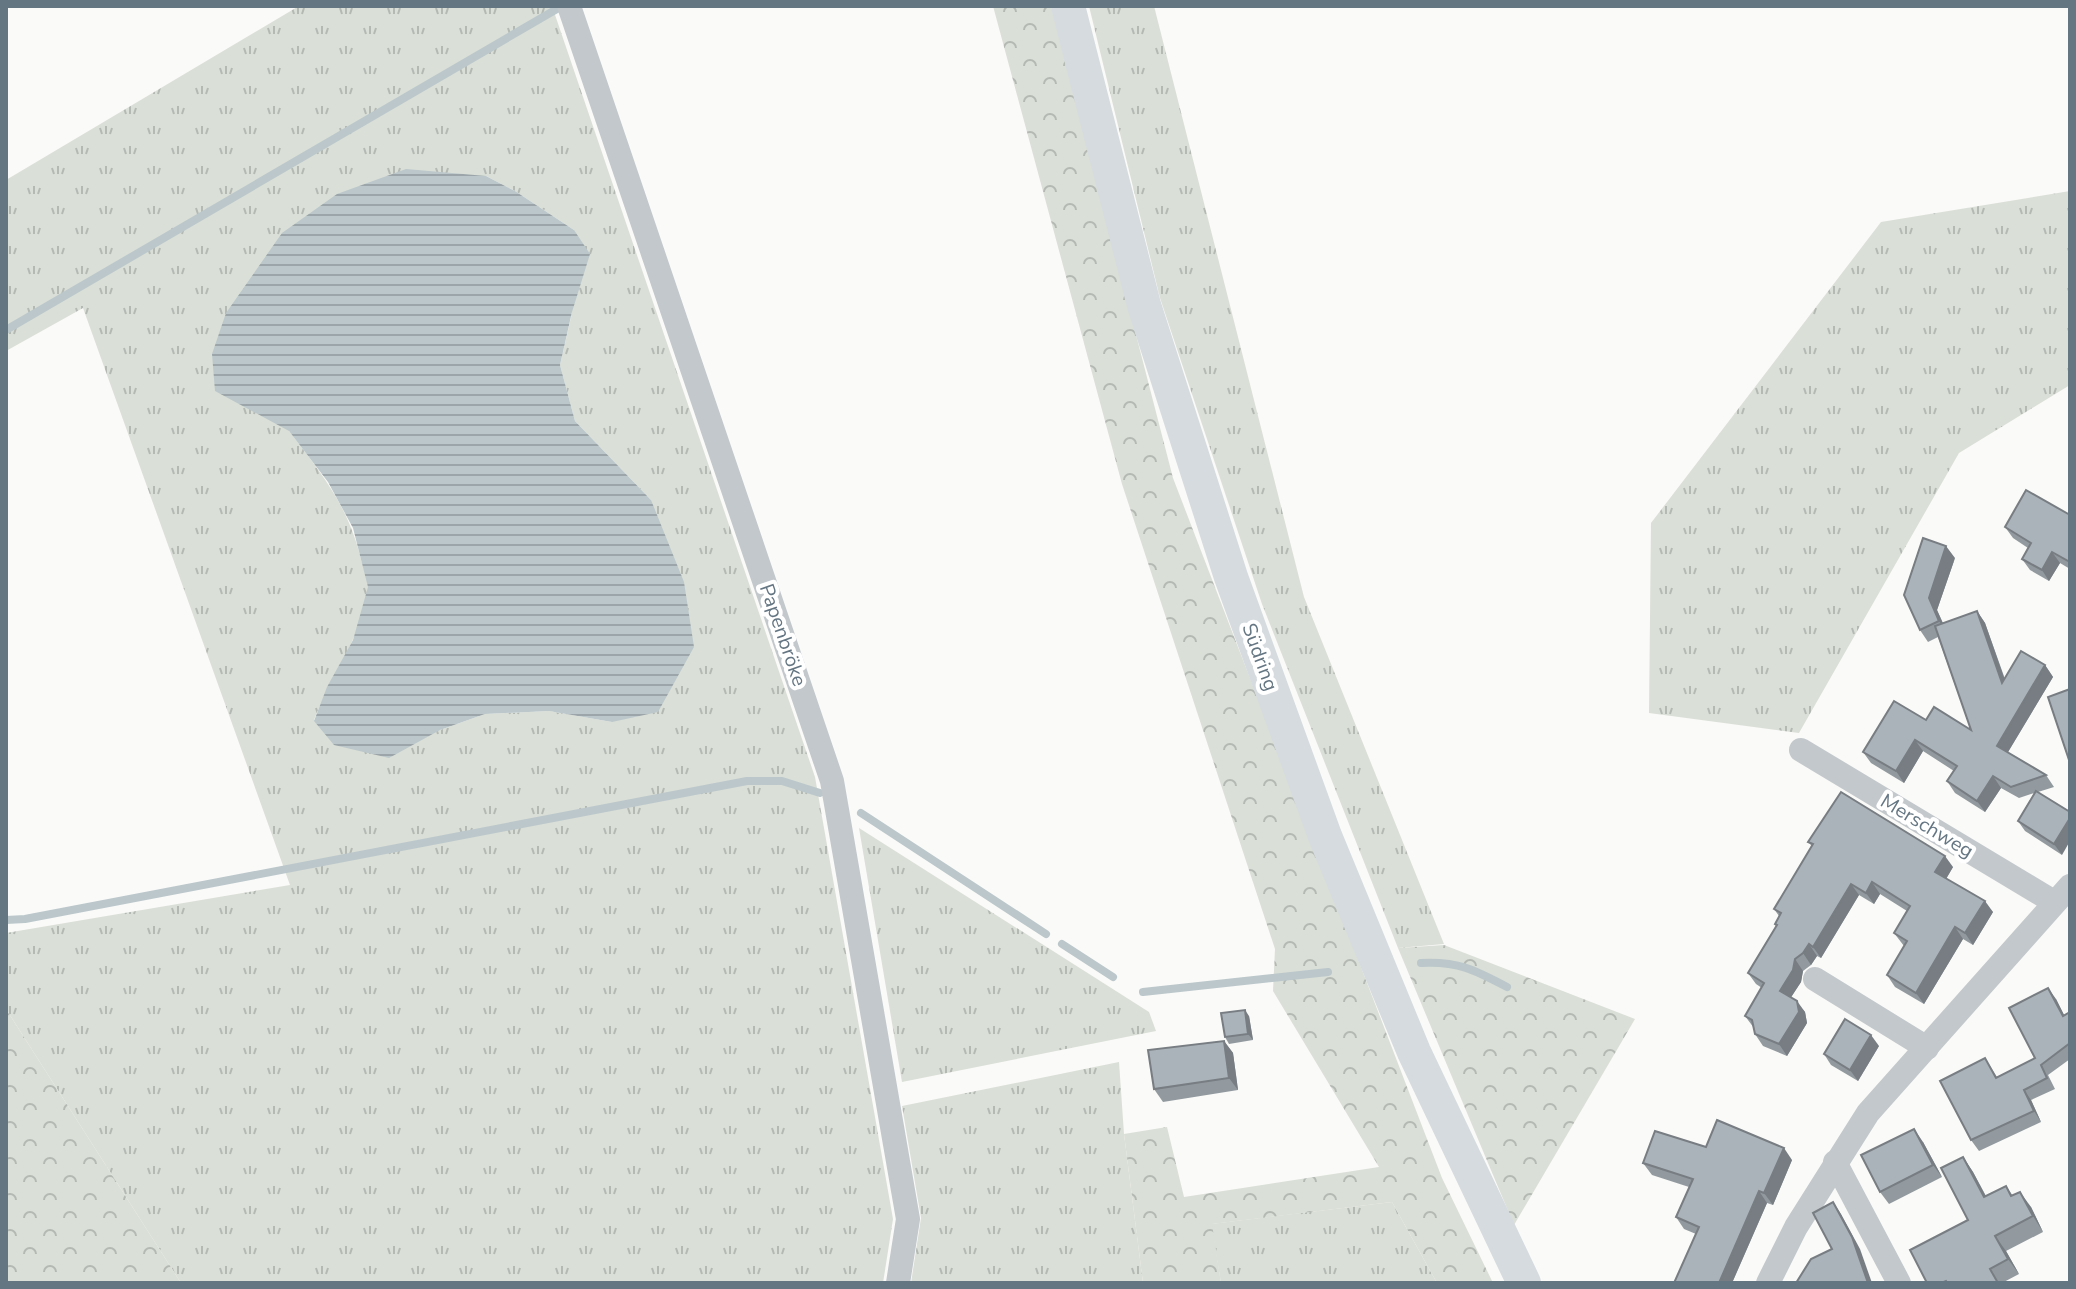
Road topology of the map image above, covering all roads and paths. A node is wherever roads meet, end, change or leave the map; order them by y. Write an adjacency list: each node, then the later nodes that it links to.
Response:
1 (1068, 6): 9 (main road, Südring)
2 (570, 10): 8 (street, Papenbröke)
3 (1801, 750): 4 (street, Merschweg)
4 (2062, 894): 6 (street, Merschweg)
5 (1815, 979): 6 (street)
6 (1927, 1048): 7 (street, Merschweg)
7 (1835, 1162): 10 (street, Merschweg); 11 (street)
8 (898, 1283)
9 (1524, 1283)
10 (1768, 1283)
11 (1899, 1283)

